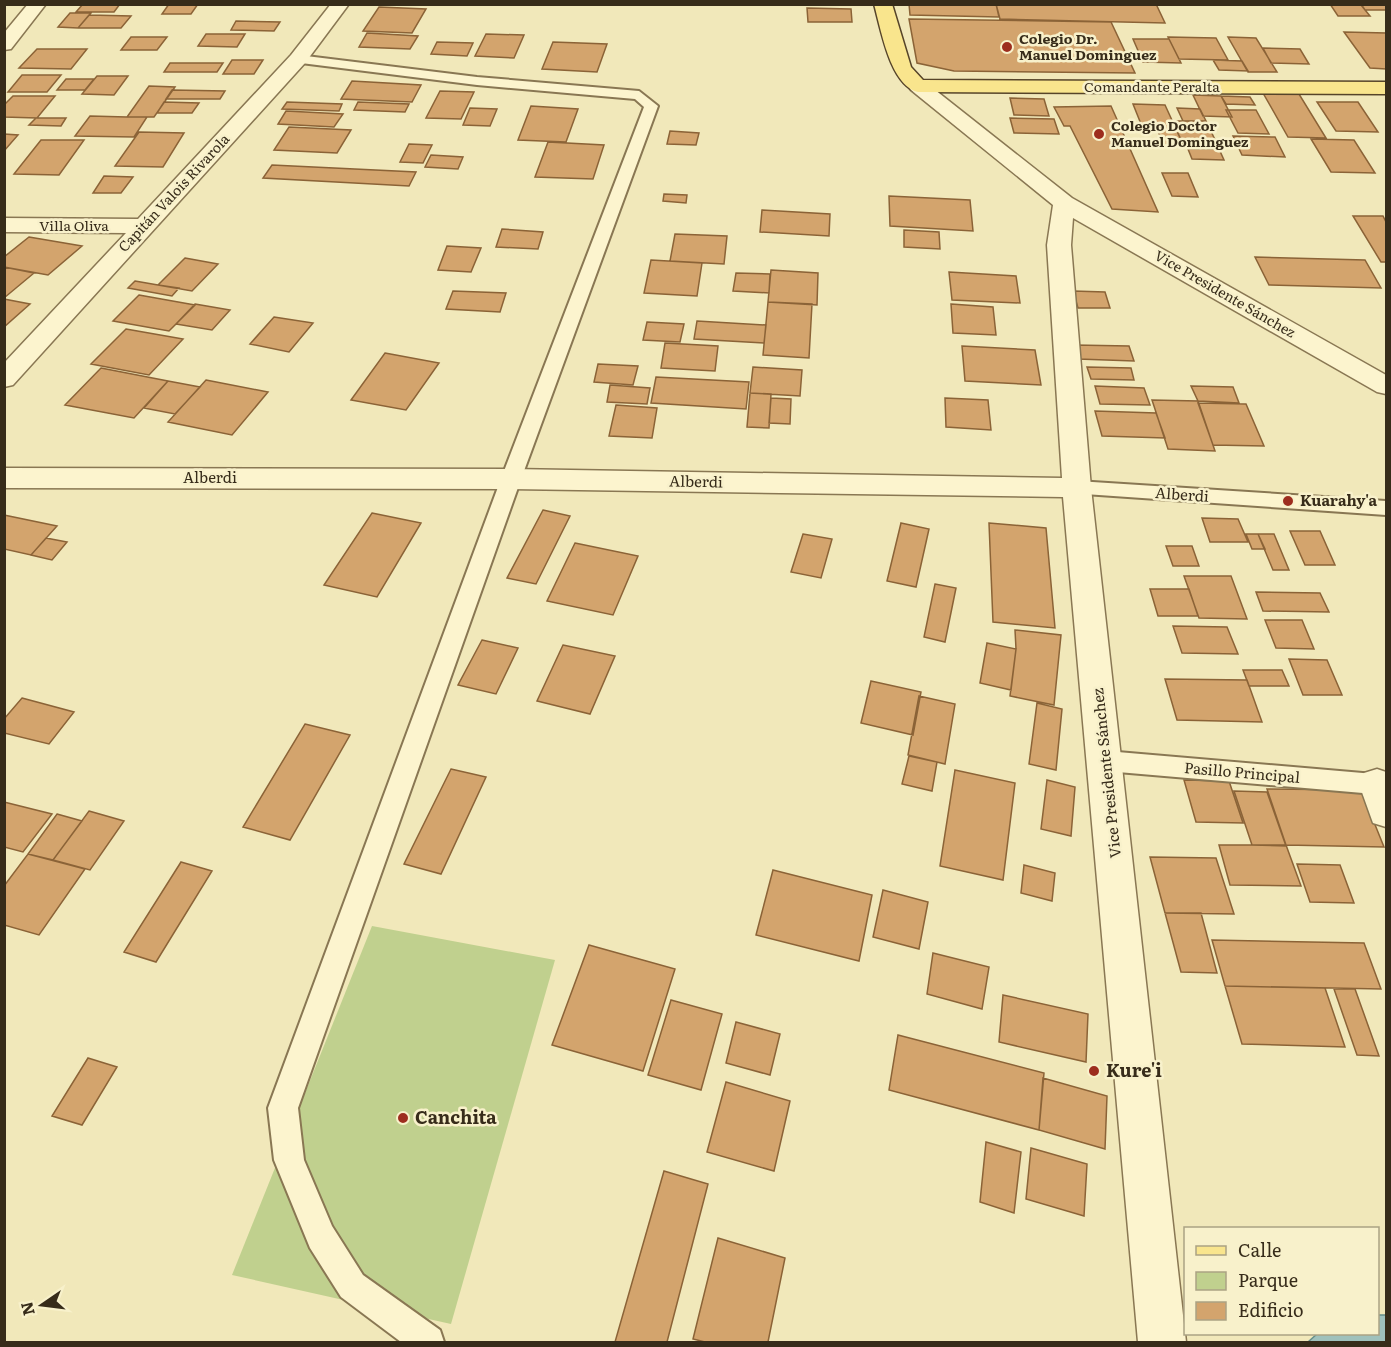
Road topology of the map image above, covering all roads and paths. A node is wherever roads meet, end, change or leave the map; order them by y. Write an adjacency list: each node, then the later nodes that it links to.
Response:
1 (38, 4): 4 (street)
2 (341, 4): 5 (street, Capitán Valois Rivarola)
3 (883, 4): 6 (main road, Vice Presidente Sánchez)
4 (4, 45)
5 (298, 59): 10 (street, Capitán Valois Rivarola); 14 (lane)
6 (918, 86): 7 (main road, Comandante Peralta); 8 (street, Vice Presidente Sánchez)
7 (1386, 88)
8 (1064, 203): 12 (street, Vice Presidente Sánchez); 15 (street, Vice Presidente Sánchez)
9 (4, 225): 10 (street, Villa Oliva)
10 (144, 226): 11 (street, Capitán Valois Rivarola)
11 (4, 379)
12 (1386, 386)
13 (4, 478): 14 (street, Alberdi)
14 (511, 479): 15 (street, Alberdi); 19 (lane)
15 (1077, 488): 16 (lane, Alberdi); 17 (street, Vice Presidente Sánchez)
16 (1386, 508)
17 (1106, 761): 18 (lane, Pasillo Principal); 20 (street, Vice Presidente Sánchez)
18 (1383, 794)
19 (428, 1342)
20 (1161, 1342)

